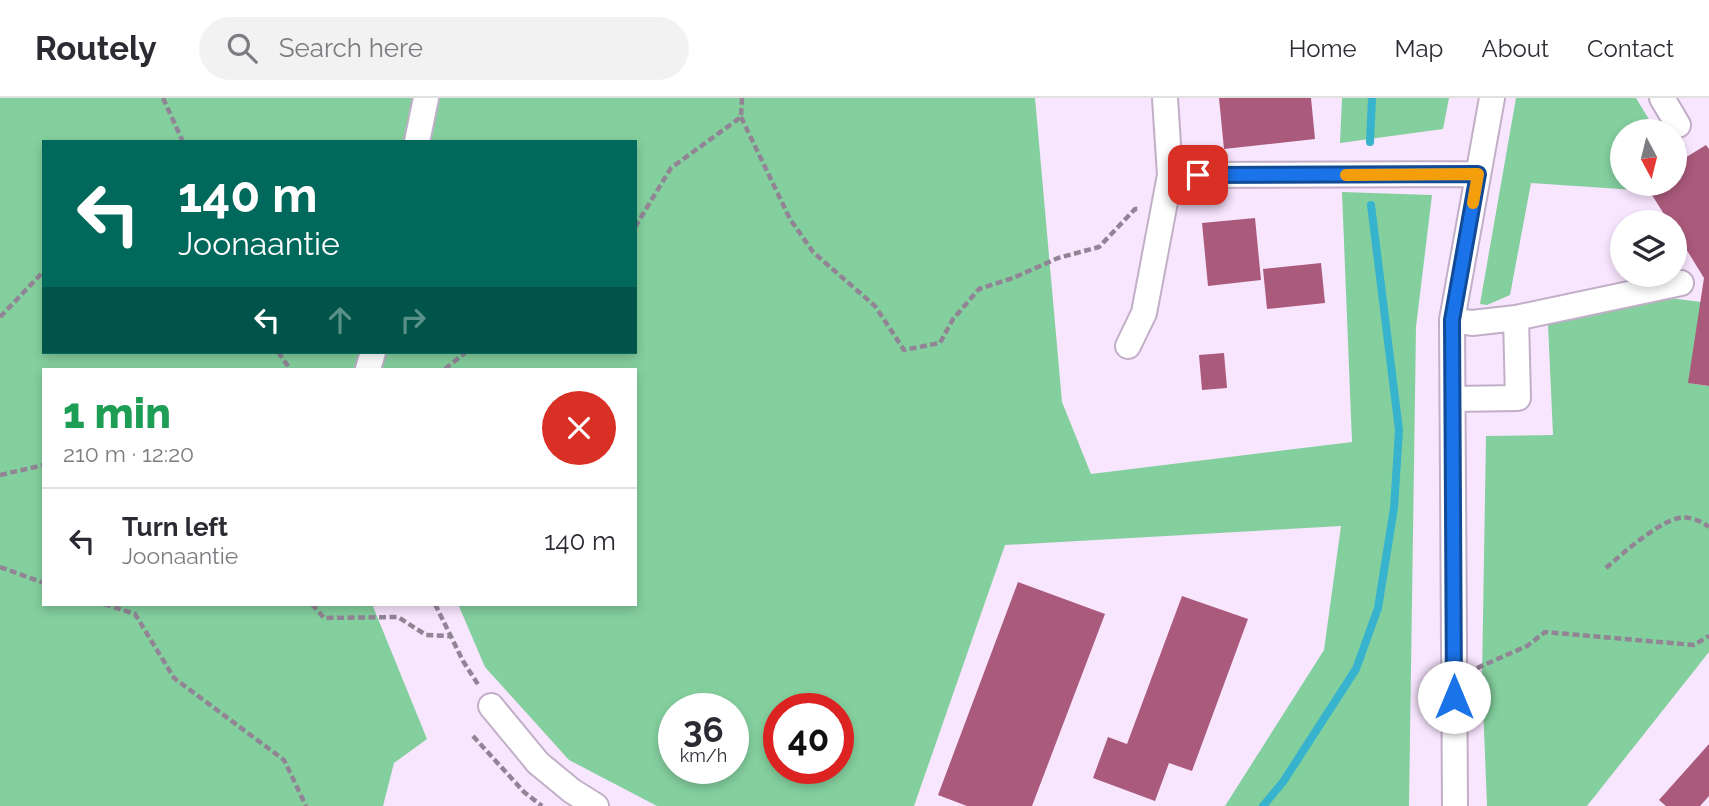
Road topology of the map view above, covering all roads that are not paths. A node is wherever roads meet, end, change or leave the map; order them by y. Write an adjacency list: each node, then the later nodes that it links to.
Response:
1 (426, 98): 6 (street)
2 (1166, 98): 8 (street)
3 (1492, 98): 7 (street)
4 (1662, 98): 5 (street)
5 (1674, 119)
6 (417, 140)
7 (1478, 174): 8 (street); 11 (street)
8 (1170, 175): 12 (street)
9 (1658, 287): 10 (street)
10 (1516, 318): 11 (street); 13 (street)
11 (1452, 320): 13 (street)
12 (1128, 346)
13 (1453, 399): 16 (street)
14 (491, 706): 15 (street)
15 (596, 806)
16 (1455, 806)

